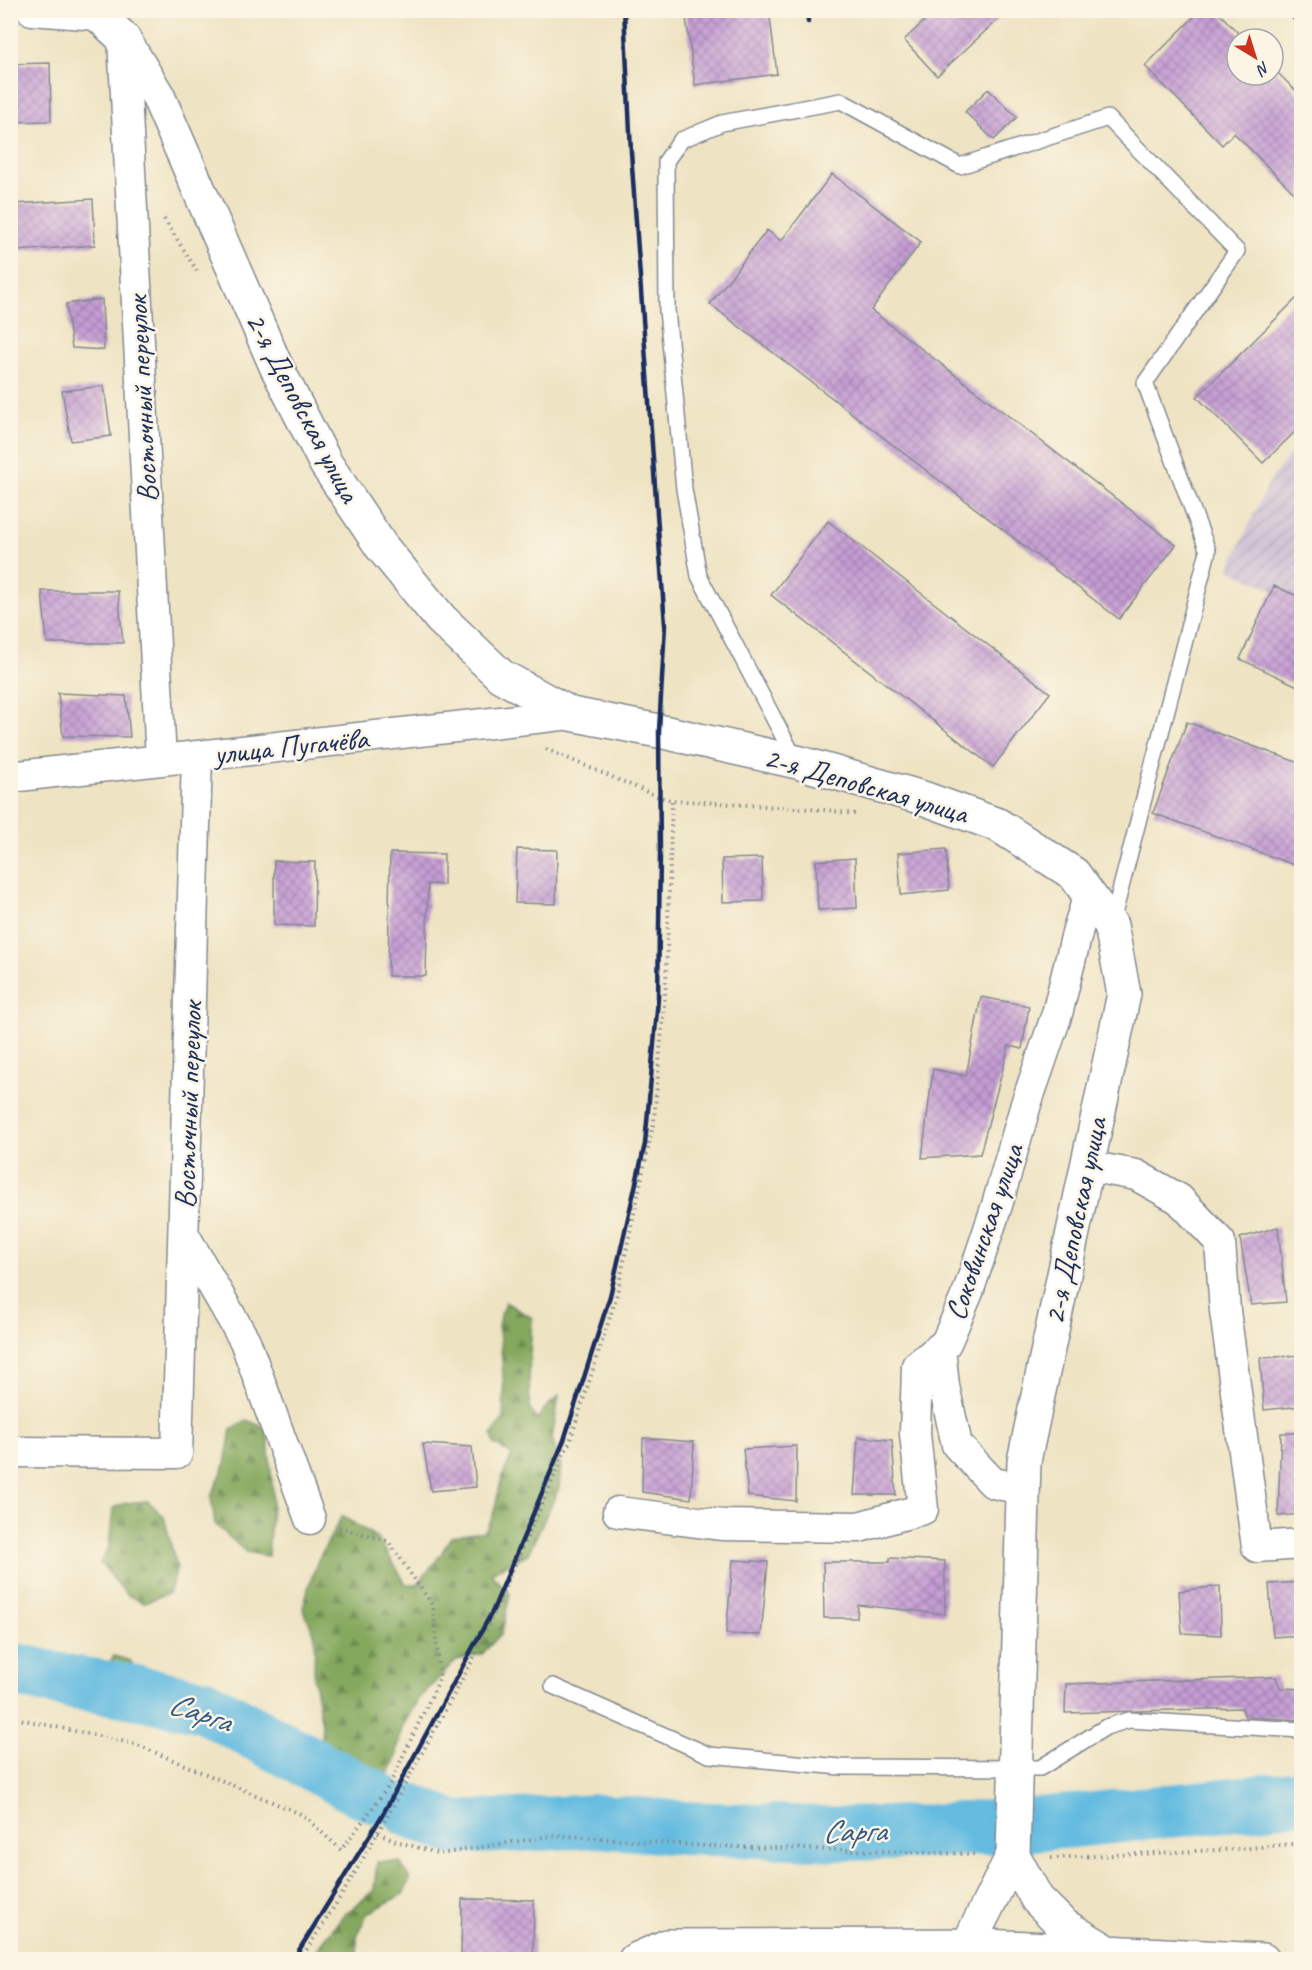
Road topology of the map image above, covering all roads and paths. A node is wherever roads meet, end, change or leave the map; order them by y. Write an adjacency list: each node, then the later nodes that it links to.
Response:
1 (32, 10): 2 (street)
2 (96, 13): 3 (street, 2-я Деповская улица)
3 (123, 38): 6 (street, 2-я Деповская улица); 9 (street, Восточный переулок)
4 (159, 210): 5 (path)
5 (202, 280)
6 (571, 714): 7 (street, улица Пугачёва); 10 (street, 2-я Деповская улица)
7 (521, 720): 8 (street, улица Пугачёва); 12 (path)
8 (197, 756): 9 (street, улица Пугачёва); 17 (street, Восточный переулок)
9 (161, 760): 11 (street, улица Пугачёва)
10 (797, 762): 14 (street, 2-я Деповская улица); 15 (lane)
11 (10, 777)
12 (672, 800): 13 (path); 28 (path)
13 (860, 815)
14 (1089, 895): 15 (street, 2-я Деповская улица); 18 (street, Соковинская улица)
15 (1111, 925): 16 (street, 2-я Деповская улица)
16 (1087, 1166): 20 (street, 2-я Деповская улица); 23 (street)
17 (184, 1234): 19 (street, Восточный переулок); 22 (street)
18 (940, 1348): 20 (street); 21 (street, Соковинская улица)
19 (10, 1452)
20 (1023, 1490): 27 (street, 2-я Деповская улица)
21 (618, 1512)
22 (310, 1519): 25 (path)
23 (1302, 1545)
24 (553, 1686): 27 (lane)
25 (10, 1717)
26 (1302, 1730): 27 (lane)
27 (1016, 1781): 30 (street, 2-я Деповская улица)
28 (378, 1833): 30 (path); 33 (path)
29 (1302, 1843): 30 (path)
30 (1013, 1855): 31 (street); 32 (street)
31 (968, 1946): 32 (street); 34 (street)
32 (1107, 1951): 35 (street)
33 (300, 1959)
34 (635, 1959)
35 (1263, 1959)

